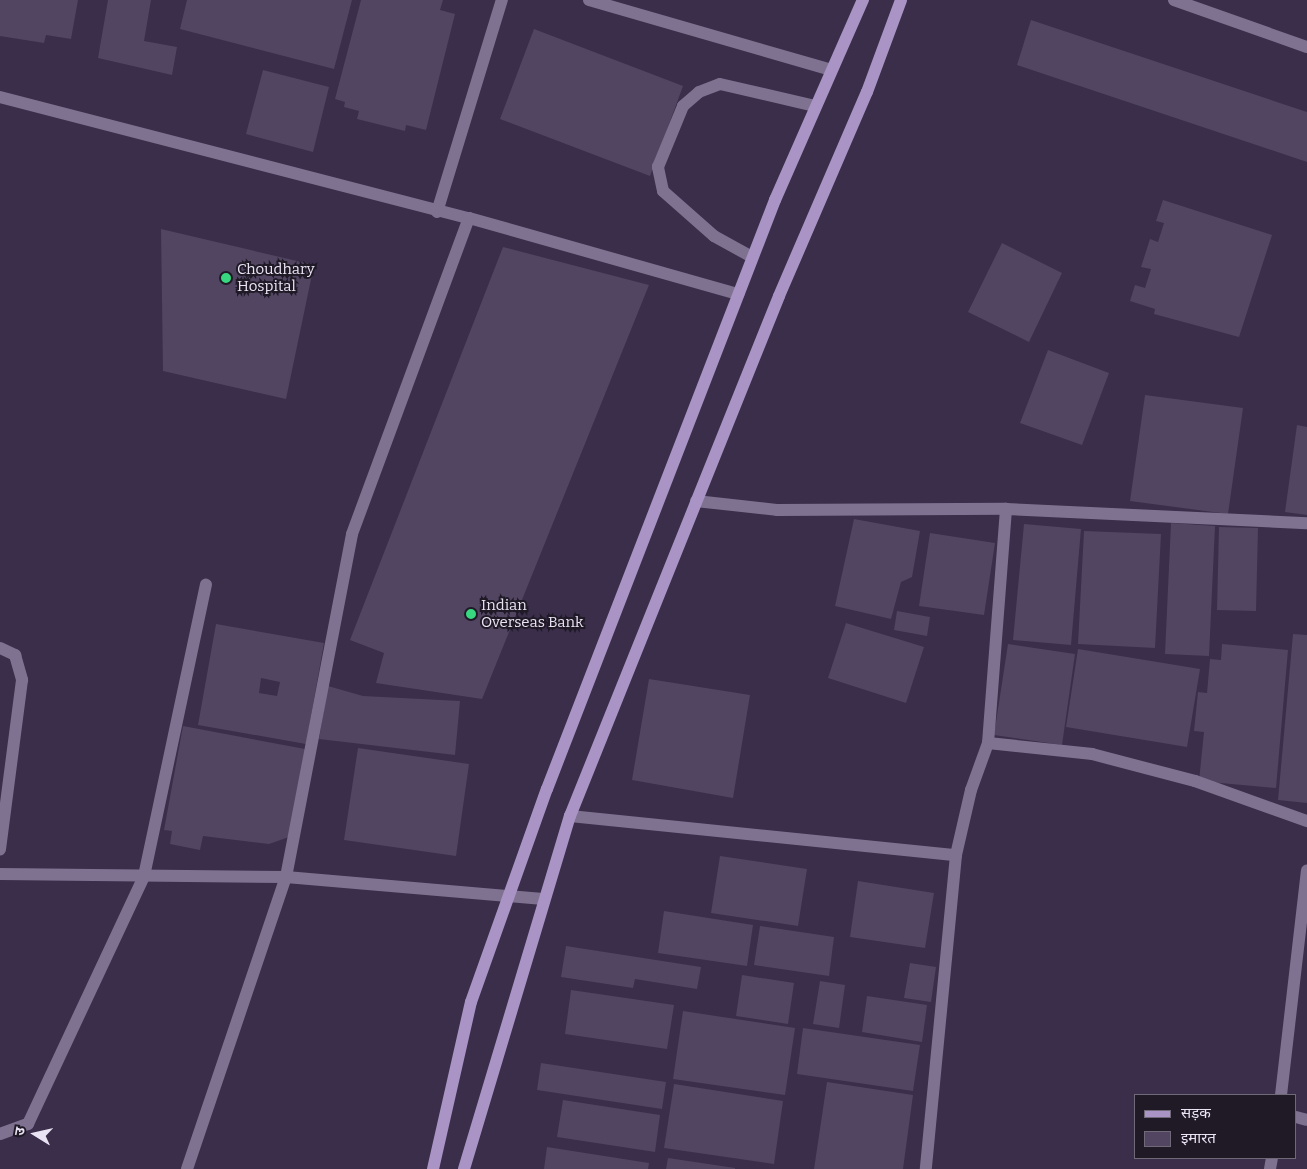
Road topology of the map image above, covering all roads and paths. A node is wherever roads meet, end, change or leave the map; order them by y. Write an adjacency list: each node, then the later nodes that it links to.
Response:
1 (502, 0): 10 (street)
2 (589, 0): 7 (street)
3 (863, 0): 7 (main road)
4 (901, 0): 14 (main road)
5 (1174, 0): 6 (street)
6 (1307, 47)
7 (831, 70): 9 (main road)
8 (0, 98): 10 (street)
9 (815, 106): 12 (main road); 12 (street)
10 (437, 212): 11 (street)
11 (469, 218): 13 (street); 27 (street)
12 (752, 257): 13 (main road)
13 (738, 294): 28 (main road)
14 (696, 501): 15 (street); 20 (main road)
15 (1006, 509): 16 (street); 19 (street)
16 (1307, 523)
17 (206, 585): 26 (street)
18 (0, 648): 22 (street)
19 (988, 743): 21 (street); 23 (street)
20 (570, 816): 23 (street); 29 (main road)
21 (1307, 821)
22 (0, 850)
23 (956, 855): 35 (street)
24 (1307, 871): 30 (street)
25 (0, 874): 26 (street)
26 (144, 876): 27 (street); 31 (street)
27 (286, 876): 28 (street); 32 (street)
28 (509, 896): 29 (street); 33 (main road)
29 (544, 899): 34 (main road)
30 (1280, 1094)
31 (0, 1134)
32 (187, 1169)
33 (433, 1169)
34 (464, 1169)
35 (926, 1169)

